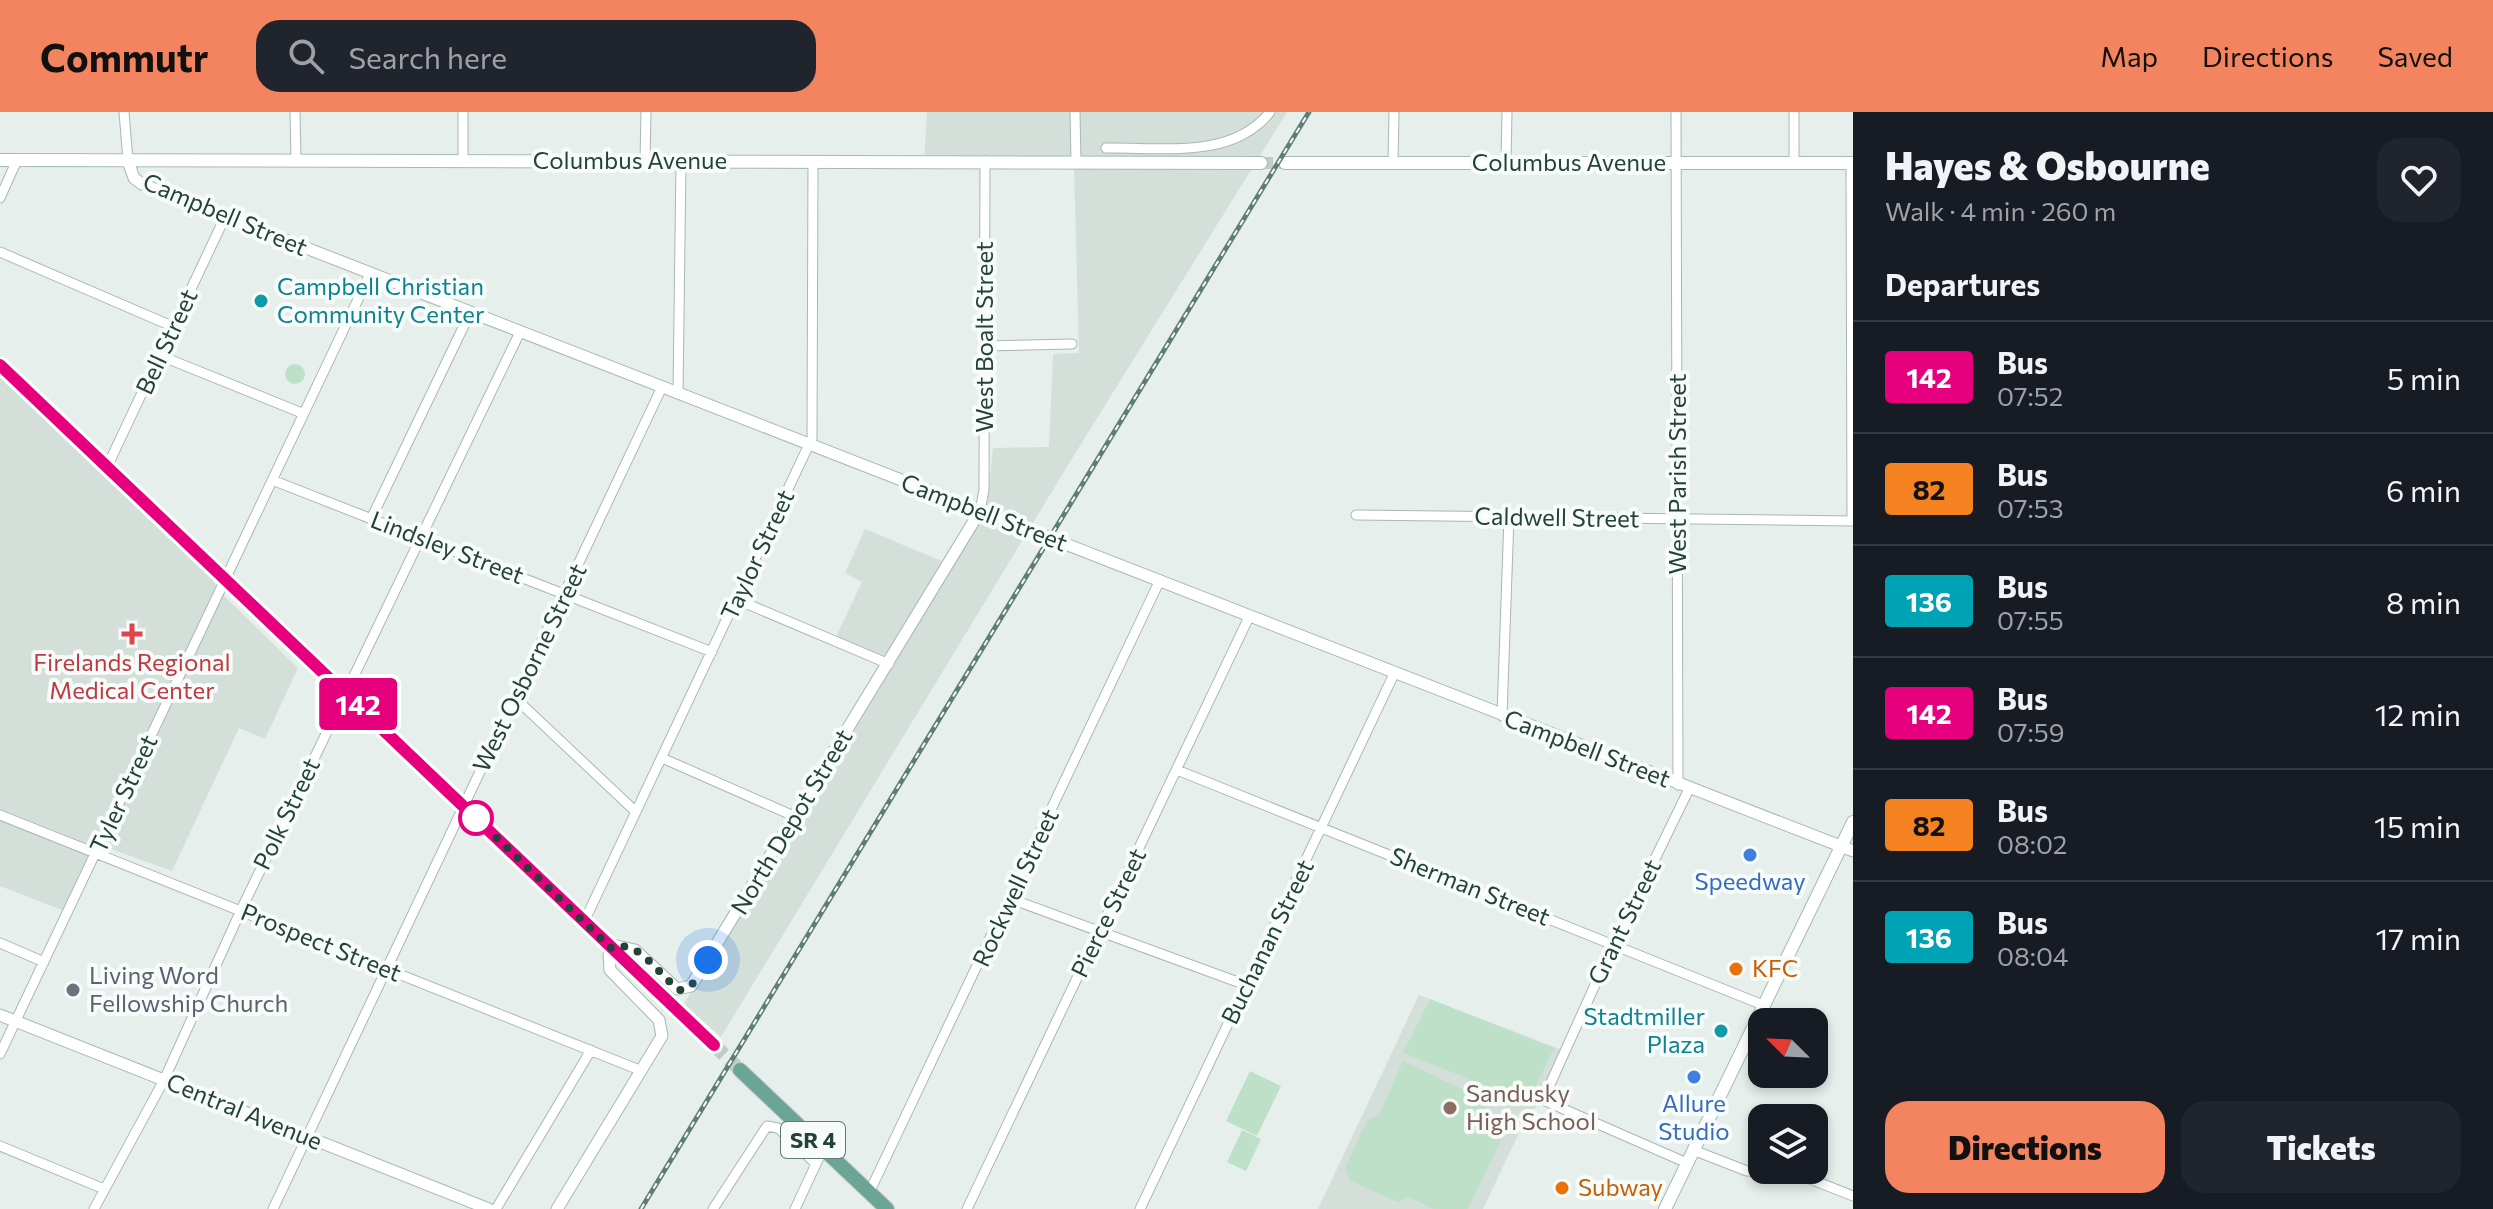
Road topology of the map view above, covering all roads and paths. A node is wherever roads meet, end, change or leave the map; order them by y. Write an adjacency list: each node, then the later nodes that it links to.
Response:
1 (124, 112): 17 (street)
2 (295, 112): 12 (street)
3 (463, 112): 15 (street)
4 (646, 112): 16 (street)
5 (1075, 112): 21 (street)
6 (1270, 112): 11 (street)
7 (1394, 112): 22 (street)
8 (1507, 112): 26 (street)
9 (1676, 112): 27 (street, West Parish Street)
10 (1794, 112): 23 (street)
11 (1106, 148)
12 (296, 159): 15 (main road, Columbus Avenue); 17 (main road, Columbus Avenue)
13 (0, 160): 14 (main road, Columbus Avenue)
14 (17, 160): 17 (main road, Columbus Avenue); 29 (street)
15 (463, 160): 16 (main road, Columbus Avenue)
16 (645, 160): 18 (main road, Columbus Avenue)
17 (128, 161): 30 (street, Campbell Street)
18 (681, 161): 20 (main road, Columbus Avenue); 42 (street)
19 (985, 161): 20 (main road, Columbus Avenue); 21 (main road, Columbus Avenue); 38 (street, West Boalt Street)
20 (813, 162): 44 (street, Taylor Street)
21 (1076, 162): 24 (main road, Columbus Avenue)
22 (1393, 162): 25 (main road, Columbus Avenue); 26 (main road, Columbus Avenue)
23 (1794, 162): 27 (main road, Columbus Avenue); 28 (main road, Columbus Avenue)
24 (1261, 163)
25 (1285, 163)
26 (1506, 163): 27 (main road, Columbus Avenue)
27 (1676, 163): 51 (street, West Parish Street)
28 (1852, 163): 36 (street)
29 (0, 198)
30 (225, 217): 32 (street, Campbell Street); 34 (street, Bell Street)
31 (0, 252): 34 (street)
32 (370, 274): 33 (street, Campbell Street); 43 (street, Tyler Street)
33 (470, 313): 35 (street, Campbell Street); 50 (street)
34 (174, 327): 39 (street, Bell Street)
35 (520, 332): 41 (street, Campbell Street); 53 (street, Polk Street)
36 (1852, 339): 52 (street)
37 (1072, 344): 38 (street)
38 (986, 346): 47 (street, West Boalt Street)
39 (161, 356): 43 (street); 45 (street, Bell Street)
40 (0, 365): 45 (main road)
41 (662, 387): 42 (street, Campbell Street); 56 (street, West Osborne Street)
42 (678, 394): 44 (street, Campbell Street)
43 (302, 413): 46 (street, Tyler Street)
44 (809, 445): 47 (street, Campbell Street); 57 (street, Taylor Street)
45 (107, 467): 54 (main road)
46 (272, 480): 50 (street, Lindsley Street); 54 (street, Tyler Street)
47 (980, 511): 55 (street, Campbell Street); 60 (street, North Depot Street)
48 (1356, 515): 49 (street, Caldwell Street)
49 (1509, 517): 51 (street, Caldwell Street); 64 (street)
50 (371, 519): 53 (street, Lindsley Street)
51 (1678, 519): 52 (street, Caldwell Street); 67 (street, West Parish Street)
52 (1852, 521)
53 (421, 536): 56 (street, Lindsley Street); 62 (street, Polk Street)
54 (225, 579): 62 (main road); 75 (street, Tyler Street)
55 (1159, 582): 58 (street, Campbell Street); 76 (street, Rockwell Street)
56 (566, 594): 59 (street, Lindsley Street); 63 (street, West Osborne Street)
57 (738, 600): 59 (street, Taylor Street); 60 (street)
58 (1249, 617): 61 (street, Campbell Street); 66 (street, Pierce Street)
59 (712, 652): 65 (street, Taylor Street)
60 (889, 664): 71 (street, North Depot Street)
61 (1394, 674): 64 (street, Campbell Street); 73 (street, Buchanan Street)
62 (345, 692): 68 (main road); 77 (street, Polk Street)
63 (515, 698): 68 (street, West Osborne Street); 69 (street)
64 (1502, 716): 67 (street, Campbell Street)
65 (662, 758): 69 (street, Taylor Street); 71 (street)
66 (1177, 770): 73 (street, Sherman Street); 79 (street, Pierce Street)
67 (1683, 787): 74 (street, Campbell Street); 81 (street, Grant Street)
68 (463, 807): 78 (main road); 84 (street, West Osborne Street)
69 (636, 812): 78 (street, Taylor Street)
70 (0, 815): 75 (street, Prospect Street)
71 (796, 817): 82 (street, North Depot Street)
72 (1853, 822): 74 (main road)
73 (1323, 831): 81 (street, Sherman Street); 85 (street, Buchanan Street)
74 (1847, 850): 86 (main road)
75 (96, 853): 77 (street, Prospect Street); 83 (street, Tyler Street)
76 (1011, 899): 79 (street); 101 (street, Rockwell Street)
77 (241, 910): 84 (street, Prospect Street); 94 (street, Polk Street)
78 (584, 922): 82 (main road)
79 (1100, 933): 85 (street); 111 (street, Pierce Street)
80 (0, 943): 83 (street)
81 (1613, 945): 86 (street, Sherman Street); 98 (street, Grant Street)
82 (612, 949): 89 (main road); 93 (street)
83 (44, 962): 88 (street, Tyler Street)
84 (386, 970): 90 (street, Prospect Street); 95 (street, West Osborne Street)
85 (1246, 985): 112 (street, Buchanan Street)
86 (1763, 1005): 98 (main road)
87 (0, 1015): 88 (street, Central Avenue)
88 (16, 1021): 91 (street, Tyler Street); 94 (street, Central Avenue)
89 (714, 1045)
90 (591, 1050): 93 (street, Prospect Street); 106 (street)
91 (0, 1054)
92 (740, 1070): 97 (main road, SR 4)
93 (642, 1071): 107 (street)
94 (164, 1080): 95 (street, Central Avenue); 100 (street, Polk Street)
95 (307, 1137): 104 (street, West Osborne Street); 105 (street, Central Avenue)
96 (0, 1146): 100 (street)
97 (823, 1149): 99 (street); 101 (main road, SR 4)
98 (1690, 1157): 102 (street); 113 (main road)
99 (816, 1164): 108 (street); 109 (street)
100 (104, 1189): 103 (street, Polk Street)
101 (869, 1193): 110 (main road, SR 4)
102 (1853, 1196)
103 (94, 1209)
104 (273, 1209)
105 (489, 1209)
106 (496, 1209)
107 (557, 1209)
108 (713, 1209)
109 (795, 1209)
110 (887, 1209)
111 (967, 1209)
112 (1140, 1209)
113 (1665, 1209)

